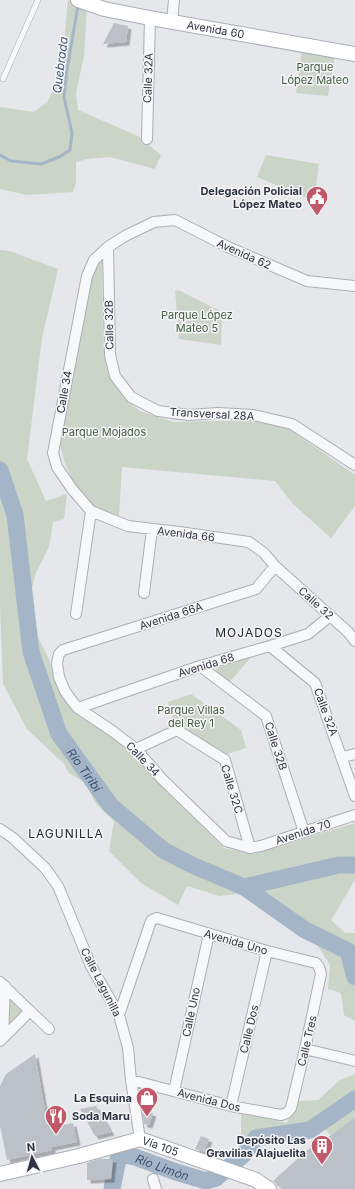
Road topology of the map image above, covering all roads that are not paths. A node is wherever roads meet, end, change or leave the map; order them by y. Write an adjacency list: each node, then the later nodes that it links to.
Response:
1 (38, 0): 8 (lane)
2 (78, 0): 4 (main road, Avenida 60)
3 (174, 0): 6 (street)
4 (105, 5): 5 (main road, Avenida 60)
5 (150, 18): 6 (main road, Avenida 60); 9 (street, Calle 32A)
6 (172, 22): 7 (main road, Avenida 60)
7 (355, 54)
8 (3, 79)
9 (147, 139)
10 (137, 230): 11 (street, Calle 34); 12 (street, Avenida 62)
11 (108, 247): 13 (street, Calle 32B); 15 (street, Calle 34)
12 (355, 286)
13 (131, 397): 14 (street, Transversal 28A)
14 (355, 464)
15 (91, 511): 16 (street, Avenida 66); 19 (street)
16 (152, 530): 17 (street, Avenida 66); 18 (street)
17 (275, 566): 20 (street, Calle 32); 23 (street, Avenida 66A)
18 (144, 594)
19 (76, 614)
20 (330, 616): 21 (street, Calle 32); 22 (street, Avenida 68)
21 (355, 641)
22 (270, 646): 24 (street, Avenida 68); 28 (street, Calle 32A)
23 (59, 654): 25 (street, Calle 34)
24 (200, 666): 25 (street, Avenida 68); 32 (street, Calle 32B)
25 (78, 708): 26 (street, Calle 34)
26 (136, 749): 33 (street, Calle 34); 33 (street, Calle 32C)
27 (355, 754): 28 (street)
28 (342, 757): 29 (street, Calle 32A)
29 (355, 796)
30 (355, 815): 32 (street, Avenida 70)
31 (0, 829): 39 (street, Calle Lagunilla)
32 (304, 832): 33 (street, Avenida 70)
33 (250, 848)
34 (209, 934): 35 (street, Avenida Uno); 39 (street, Avenida Uno); 45 (street, Calle Uno)
35 (267, 951): 36 (street, Avenida Uno); 46 (street, Calle Dos)
36 (320, 967): 42 (street, Calle Tres)
37 (2, 984): 38 (street); 41 (street)
38 (30, 1011): 40 (street); 41 (street)
39 (119, 1015): 44 (street, Calle Lagunilla)
40 (49, 1028)
41 (2, 1039)
42 (305, 1049): 43 (street); 47 (street, Calle Tres)
43 (355, 1061)
44 (131, 1080): 45 (street, Avenida Dos); 48 (street, Calle Lagunilla)
45 (174, 1091): 46 (street, Avenida Dos)
46 (231, 1106): 47 (street, Avenida Dos)
47 (287, 1113)
48 (140, 1139): 49 (main road, Vía 105); 50 (main road, Vía 105)
49 (0, 1174)
50 (269, 1189)

